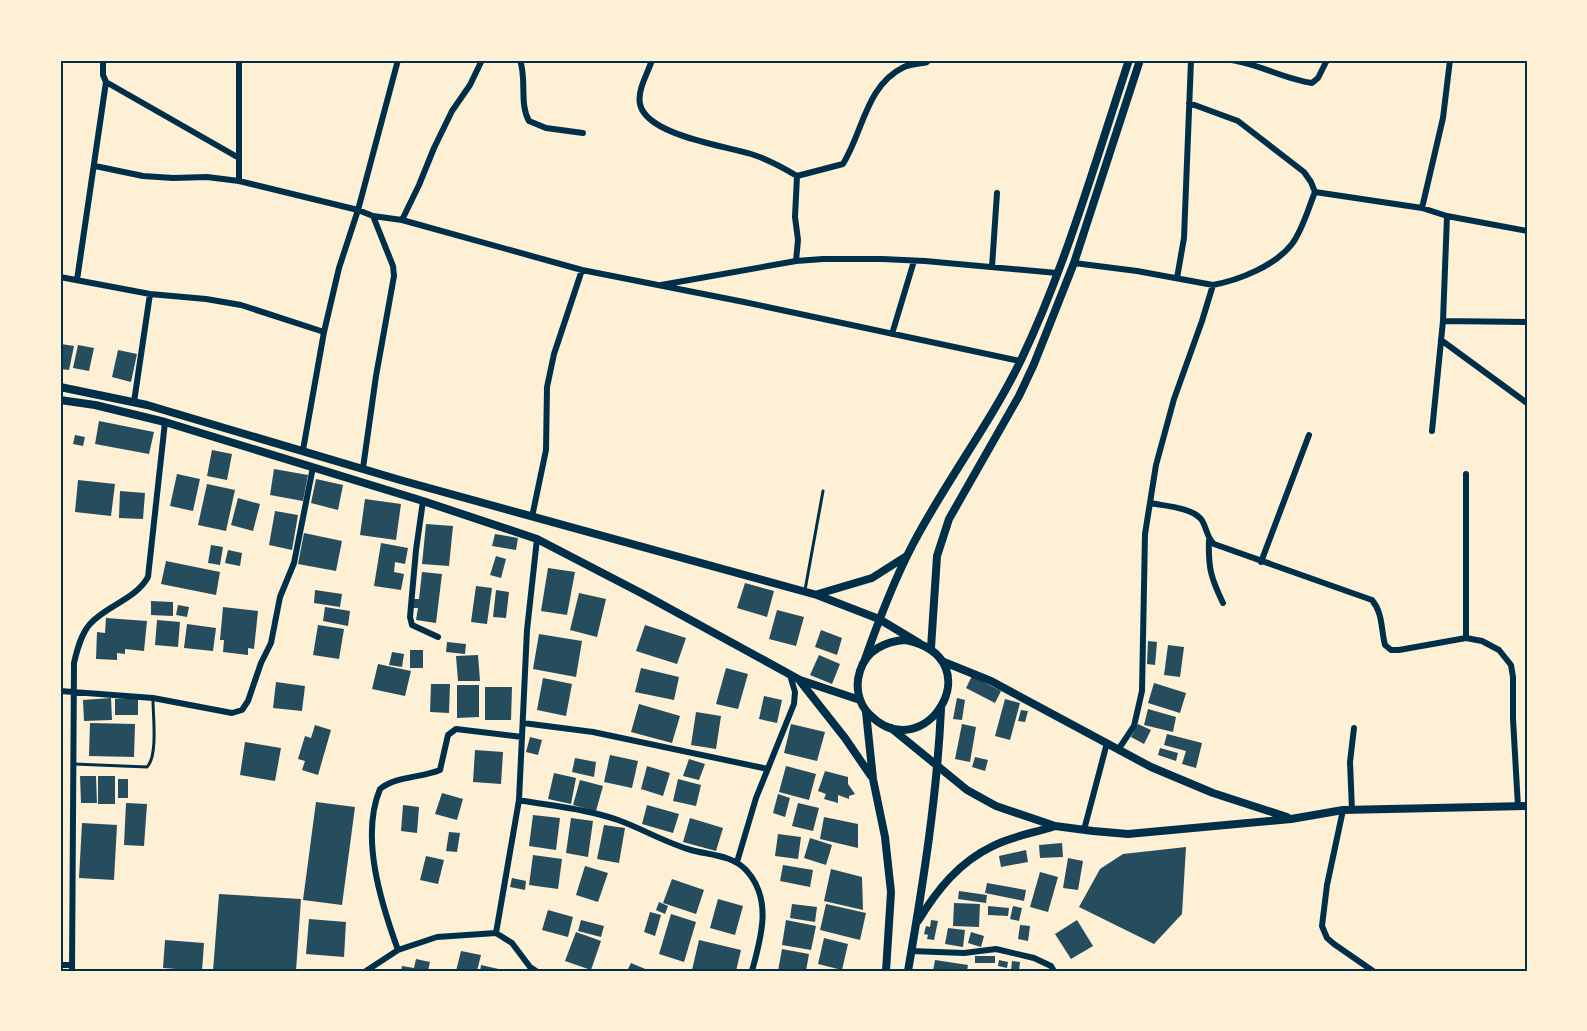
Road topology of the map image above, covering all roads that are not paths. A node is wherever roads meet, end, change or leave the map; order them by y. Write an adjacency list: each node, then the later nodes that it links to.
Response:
1 (103, 60): 14 (street)
2 (239, 60): 17 (street)
3 (398, 60): 24 (street)
4 (482, 60): 27 (street)
5 (520, 60): 16 (street)
6 (652, 60): 19 (street)
7 (1129, 60): 34 (main road)
8 (1140, 60): 31 (main road)
9 (1191, 60): 15 (street)
10 (1231, 60): 11 (street)
11 (1326, 60)
12 (1450, 60): 23 (street)
13 (927, 62): 19 (street)
14 (106, 82): 17 (street); 18 (street)
15 (1189, 103): 21 (street); 36 (street)
16 (583, 133)
17 (239, 158): 20 (street)
18 (95, 166): 20 (street); 37 (street)
19 (797, 176): 29 (street)
20 (239, 181): 24 (street)
21 (1315, 192): 23 (street); 39 (street)
22 (997, 194): 32 (street)
23 (1422, 208): 26 (street)
24 (358, 210): 25 (street); 43 (street)
25 (373, 216): 27 (street); 56 (street)
26 (1447, 216): 28 (street); 41 (street)
27 (402, 220): 33 (street)
28 (1527, 231)
29 (796, 261): 30 (street); 38 (street)
30 (914, 261): 32 (street); 44 (street)
31 (1074, 263): 36 (street); 73 (main road)
32 (992, 267): 34 (street)
33 (582, 270): 38 (street); 61 (street)
34 (1057, 273): 46 (main road)
35 (60, 277): 37 (street)
36 (1177, 278): 39 (street)
37 (77, 280): 40 (street)
38 (657, 285): 44 (street)
39 (1213, 285): 60 (street)
40 (150, 294): 43 (street); 49 (street)
41 (1443, 321): 42 (street); 45 (street)
42 (1527, 322)
43 (324, 332): 54 (street)
44 (892, 334): 46 (street)
45 (1441, 340): 50 (street); 52 (street)
46 (1020, 361): 64 (main road)
47 (60, 387): 49 (main road)
48 (60, 400): 51 (main road)
49 (134, 402): 54 (main road)
50 (1527, 403)
51 (165, 422): 55 (main road); 79 (street)
52 (1432, 431)
53 (1309, 435): 65 (street)
54 (303, 450): 56 (main road)
55 (313, 467): 59 (main road); 80 (street)
56 (363, 468): 61 (main road)
57 (1466, 474): 71 (street)
58 (823, 491): 66 (lane)
59 (423, 501): 62 (main road); 70 (street)
60 (1150, 503): 63 (street); 89 (street)
61 (532, 517): 66 (main road)
62 (537, 539): 76 (main road); 84 (street)
63 (1209, 540): 65 (street); 68 (street)
64 (907, 555): 67 (main road); 69 (main road)
65 (1261, 562): 71 (street)
66 (805, 591): 67 (main road)
67 (817, 594): 69 (main road)
68 (1223, 603)
69 (879, 618): 72 (main road); 74 (main road)
70 (438, 637)
71 (1466, 638): 96 (street)
72 (919, 643): 73 (main road); 74 (main road)
73 (931, 648): 75 (main road)
74 (864, 662): 81 (main road)
75 (944, 662): 82 (main road); 88 (street)
76 (789, 674): 77 (main road); 92 (street)
77 (800, 680): 81 (main road); 93 (main road)
78 (60, 692): 79 (street)
79 (73, 693): 80 (street); 90 (street)
80 (153, 698): 90 (lane)
81 (860, 700): 83 (main road)
82 (940, 709): 85 (main road); 91 (main road)
83 (866, 712): 85 (main road); 93 (main road)
84 (523, 723): 87 (street); 92 (street)
85 (891, 728): 91 (street)
86 (1354, 728): 97 (street)
87 (522, 736): 94 (street); 104 (street)
88 (1107, 743): 89 (street); 100 (street)
89 (1118, 750): 98 (street)
90 (74, 764): 107 (street)
91 (938, 768): 99 (street); 102 (main road)
92 (768, 769): 101 (street)
93 (873, 779): 111 (main road)
94 (519, 800): 101 (street); 103 (street)
95 (1527, 806): 96 (street)
96 (1518, 807): 97 (street)
97 (1348, 810): 98 (street); 114 (street)
98 (1291, 819): 100 (street)
99 (1055, 826): 100 (street); 102 (main road)
100 (1083, 830)
101 (737, 862): 110 (street)
102 (915, 927): 105 (main road)
103 (496, 933): 104 (street); 109 (street)
104 (398, 950): 108 (street)
105 (911, 951): 112 (main road); 113 (street)
106 (60, 965): 107 (street)
107 (72, 968)
108 (366, 971)
109 (536, 971)
110 (752, 971)
111 (886, 971)
112 (908, 971)
113 (1054, 971)
114 (1373, 971)

